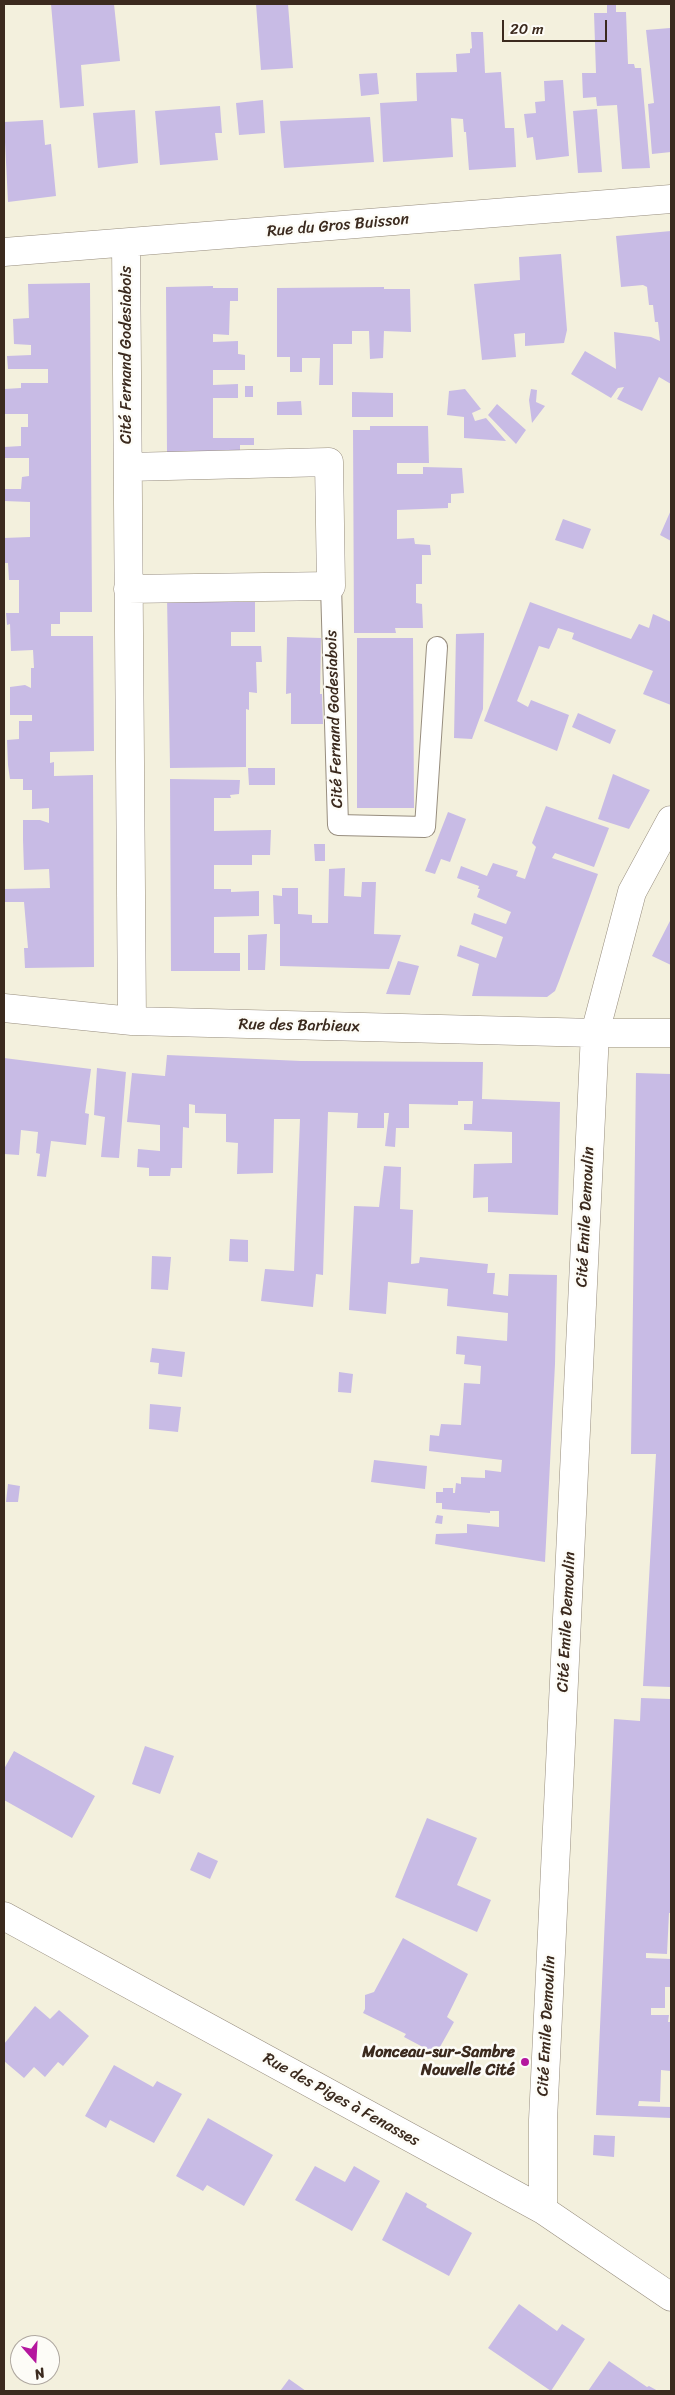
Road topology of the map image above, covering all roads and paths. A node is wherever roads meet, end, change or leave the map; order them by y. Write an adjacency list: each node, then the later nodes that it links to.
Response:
1 (671, 199): 2 (street, Rue du Gros Buisson)
2 (126, 243): 3 (street, Rue du Gros Buisson); 4 (street, Cité Fernand Godesiabois)
3 (4, 252)
4 (128, 467): 5 (street, Cité Fernand Godesiabois); 6 (street, Cité Fernand Godesiabois)
5 (331, 586): 6 (street); 7 (lane, Cité Fernand Godesiabois)
6 (128, 589): 10 (street, Cité Fernand Godesiabois)
7 (437, 647)
8 (671, 820): 11 (street, Cité Emile Demoulin)
9 (4, 1008): 10 (street, Rue des Barbieux)
10 (132, 1021): 11 (street, Rue des Barbieux)
11 (595, 1033): 12 (street, Rue des Barbieux); 14 (street, Cité Emile Demoulin)
12 (671, 1033)
13 (4, 1916): 14 (street, Rue des Piges à Fenasses)
14 (543, 2210): 15 (street, Rue des Piges à Fenasses)
15 (671, 2297)

